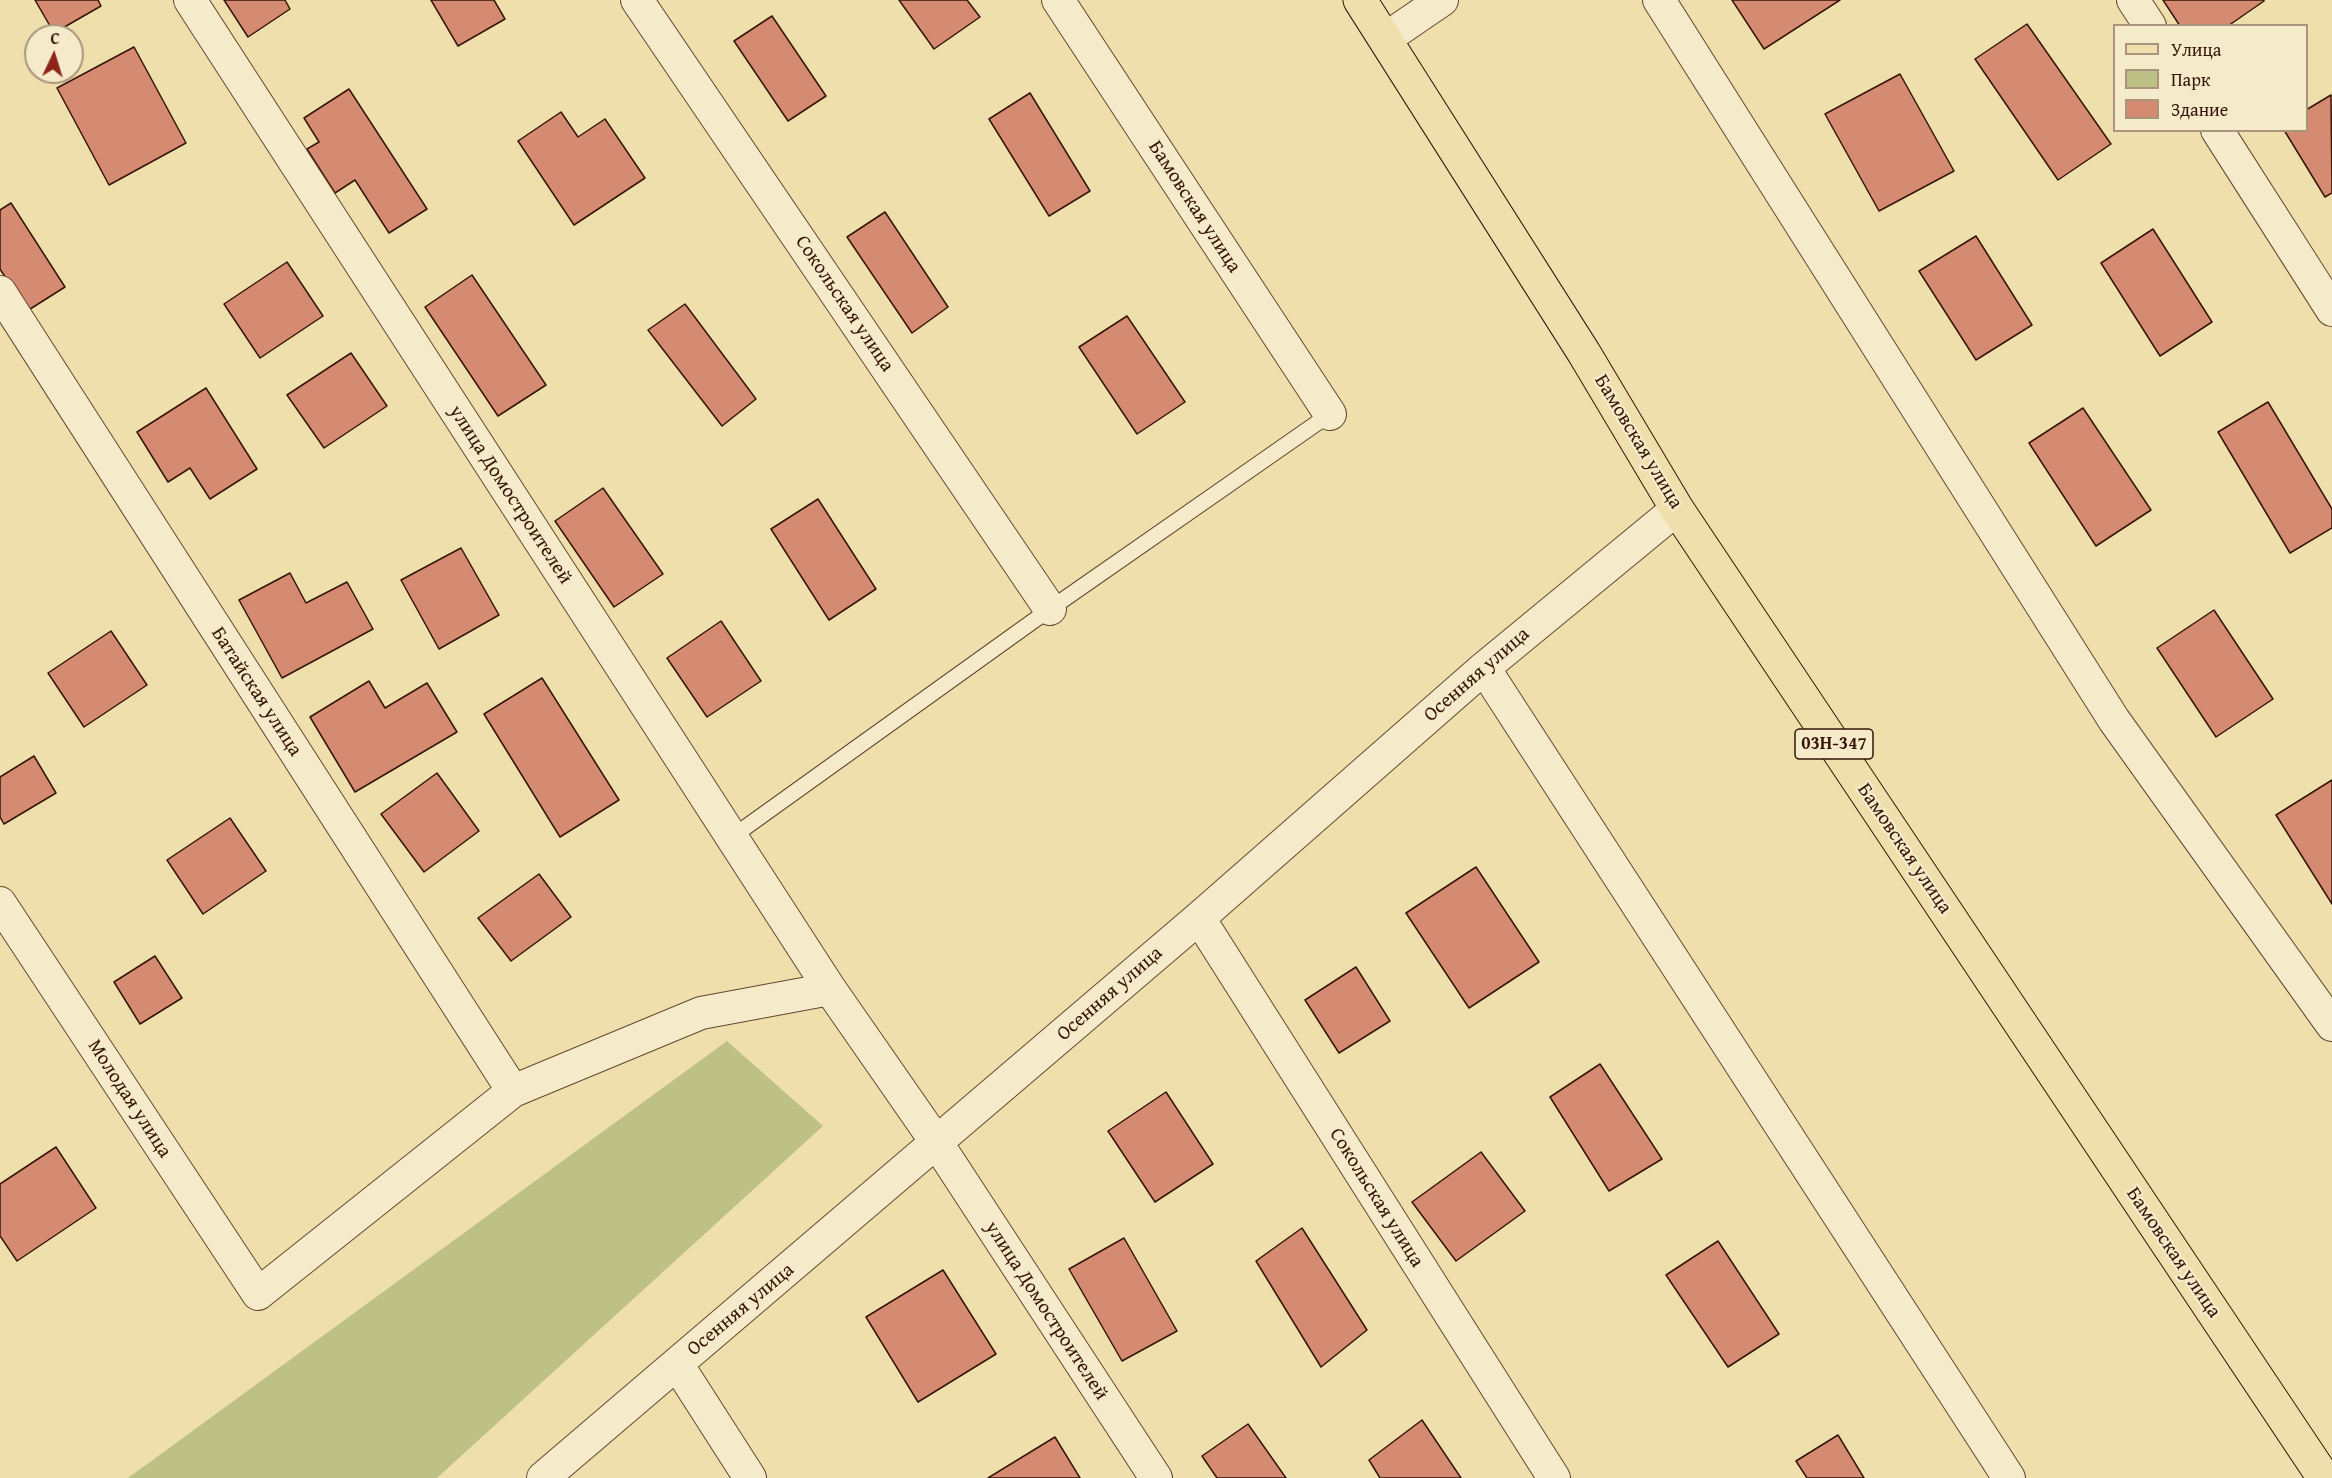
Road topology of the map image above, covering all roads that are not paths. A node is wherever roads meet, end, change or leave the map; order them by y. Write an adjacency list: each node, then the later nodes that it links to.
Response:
1 (190, 0): 17 (street, улица Домостроителей)
2 (637, 0): 15 (street, Сокольская улица)
3 (1058, 0): 13 (street, Бамовская улица)
4 (1360, 0): 9 (main road, Бамовская улица / 03Н-347)
5 (1442, 0): 9 (street)
6 (1659, 0): 21 (street)
7 (2133, 0): 8 (street)
8 (2149, 24)
9 (1385, 39): 14 (main road, Бамовская улица / 03Н-347)
10 (2218, 132): 12 (street)
11 (0, 292): 22 (street, Батайская улица)
12 (2332, 310)
13 (1330, 414): 15 (lane)
14 (1677, 509): 16 (street, Осенняя улица); 30 (main road, Бамовская улица / 03Н-347)
15 (1050, 609): 17 (lane)
16 (1484, 668): 19 (street, Осенняя улица); 29 (street)
17 (732, 837): 20 (street, улица Домостроителей)
18 (0, 903): 22 (street, Молодая улица)
19 (1199, 918): 23 (street, Осенняя улица); 28 (street, Сокольская улица)
20 (830, 989): 22 (street); 23 (street, улица Домостроителей)
21 (2332, 1025)
22 (513, 1091)
23 (937, 1143): 24 (street, Осенняя улица); 27 (street, улица Домостроителей)
24 (677, 1364): 25 (street, Осенняя улица); 26 (street)
25 (543, 1478)
26 (750, 1478)
27 (1155, 1478)
28 (1554, 1478)
29 (2009, 1478)
30 (2324, 1478)

